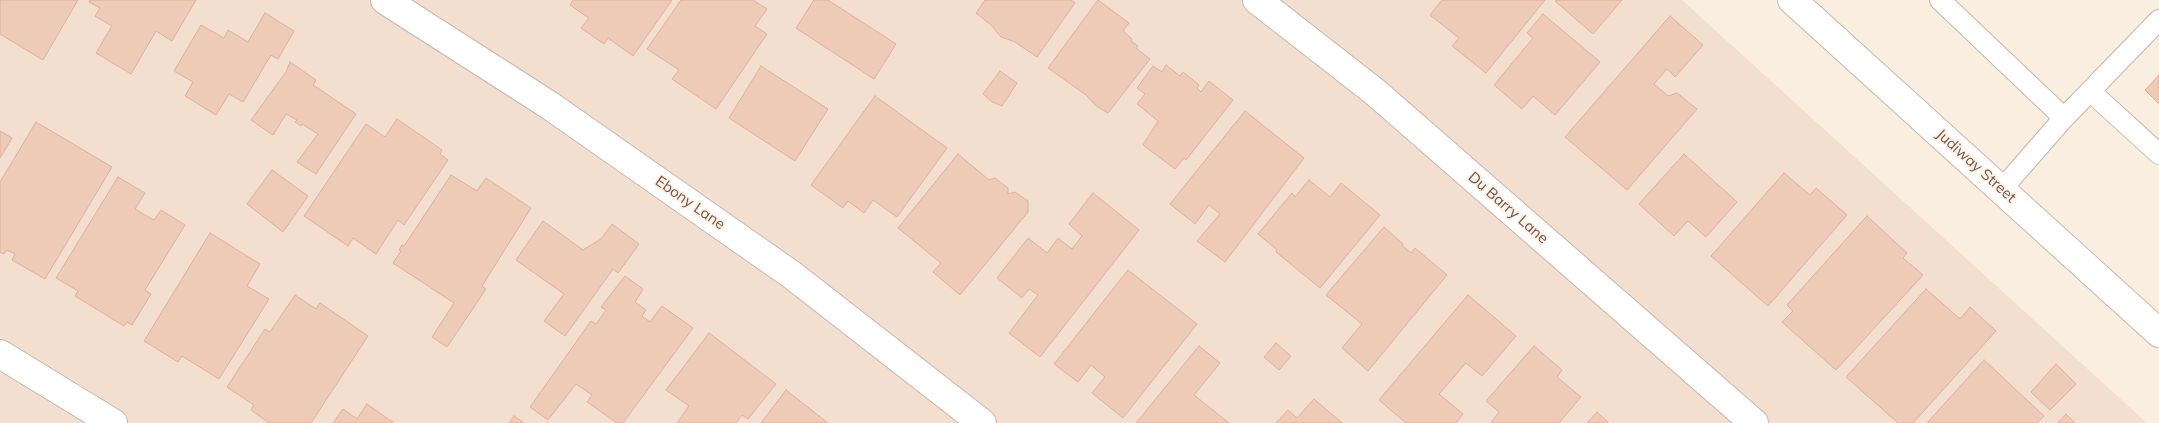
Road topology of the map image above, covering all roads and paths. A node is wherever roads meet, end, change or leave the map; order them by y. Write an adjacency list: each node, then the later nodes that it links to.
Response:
1 (385, 0): 13 (street, Ebony Lane)
2 (1257, 0): 14 (street, Du Barry Lane)
3 (1792, 0): 9 (street, Judiway Street)
4 (1940, 0): 7 (lane)
5 (2159, 20): 6 (lane)
6 (2090, 91): 7 (lane); 8 (lane)
7 (2064, 118): 9 (lane)
8 (2159, 154)
9 (2001, 190): 10 (street, Judiway Street)
10 (2159, 333)
11 (0, 354): 12 (street)
12 (113, 423)
13 (982, 423)
14 (1754, 423)

